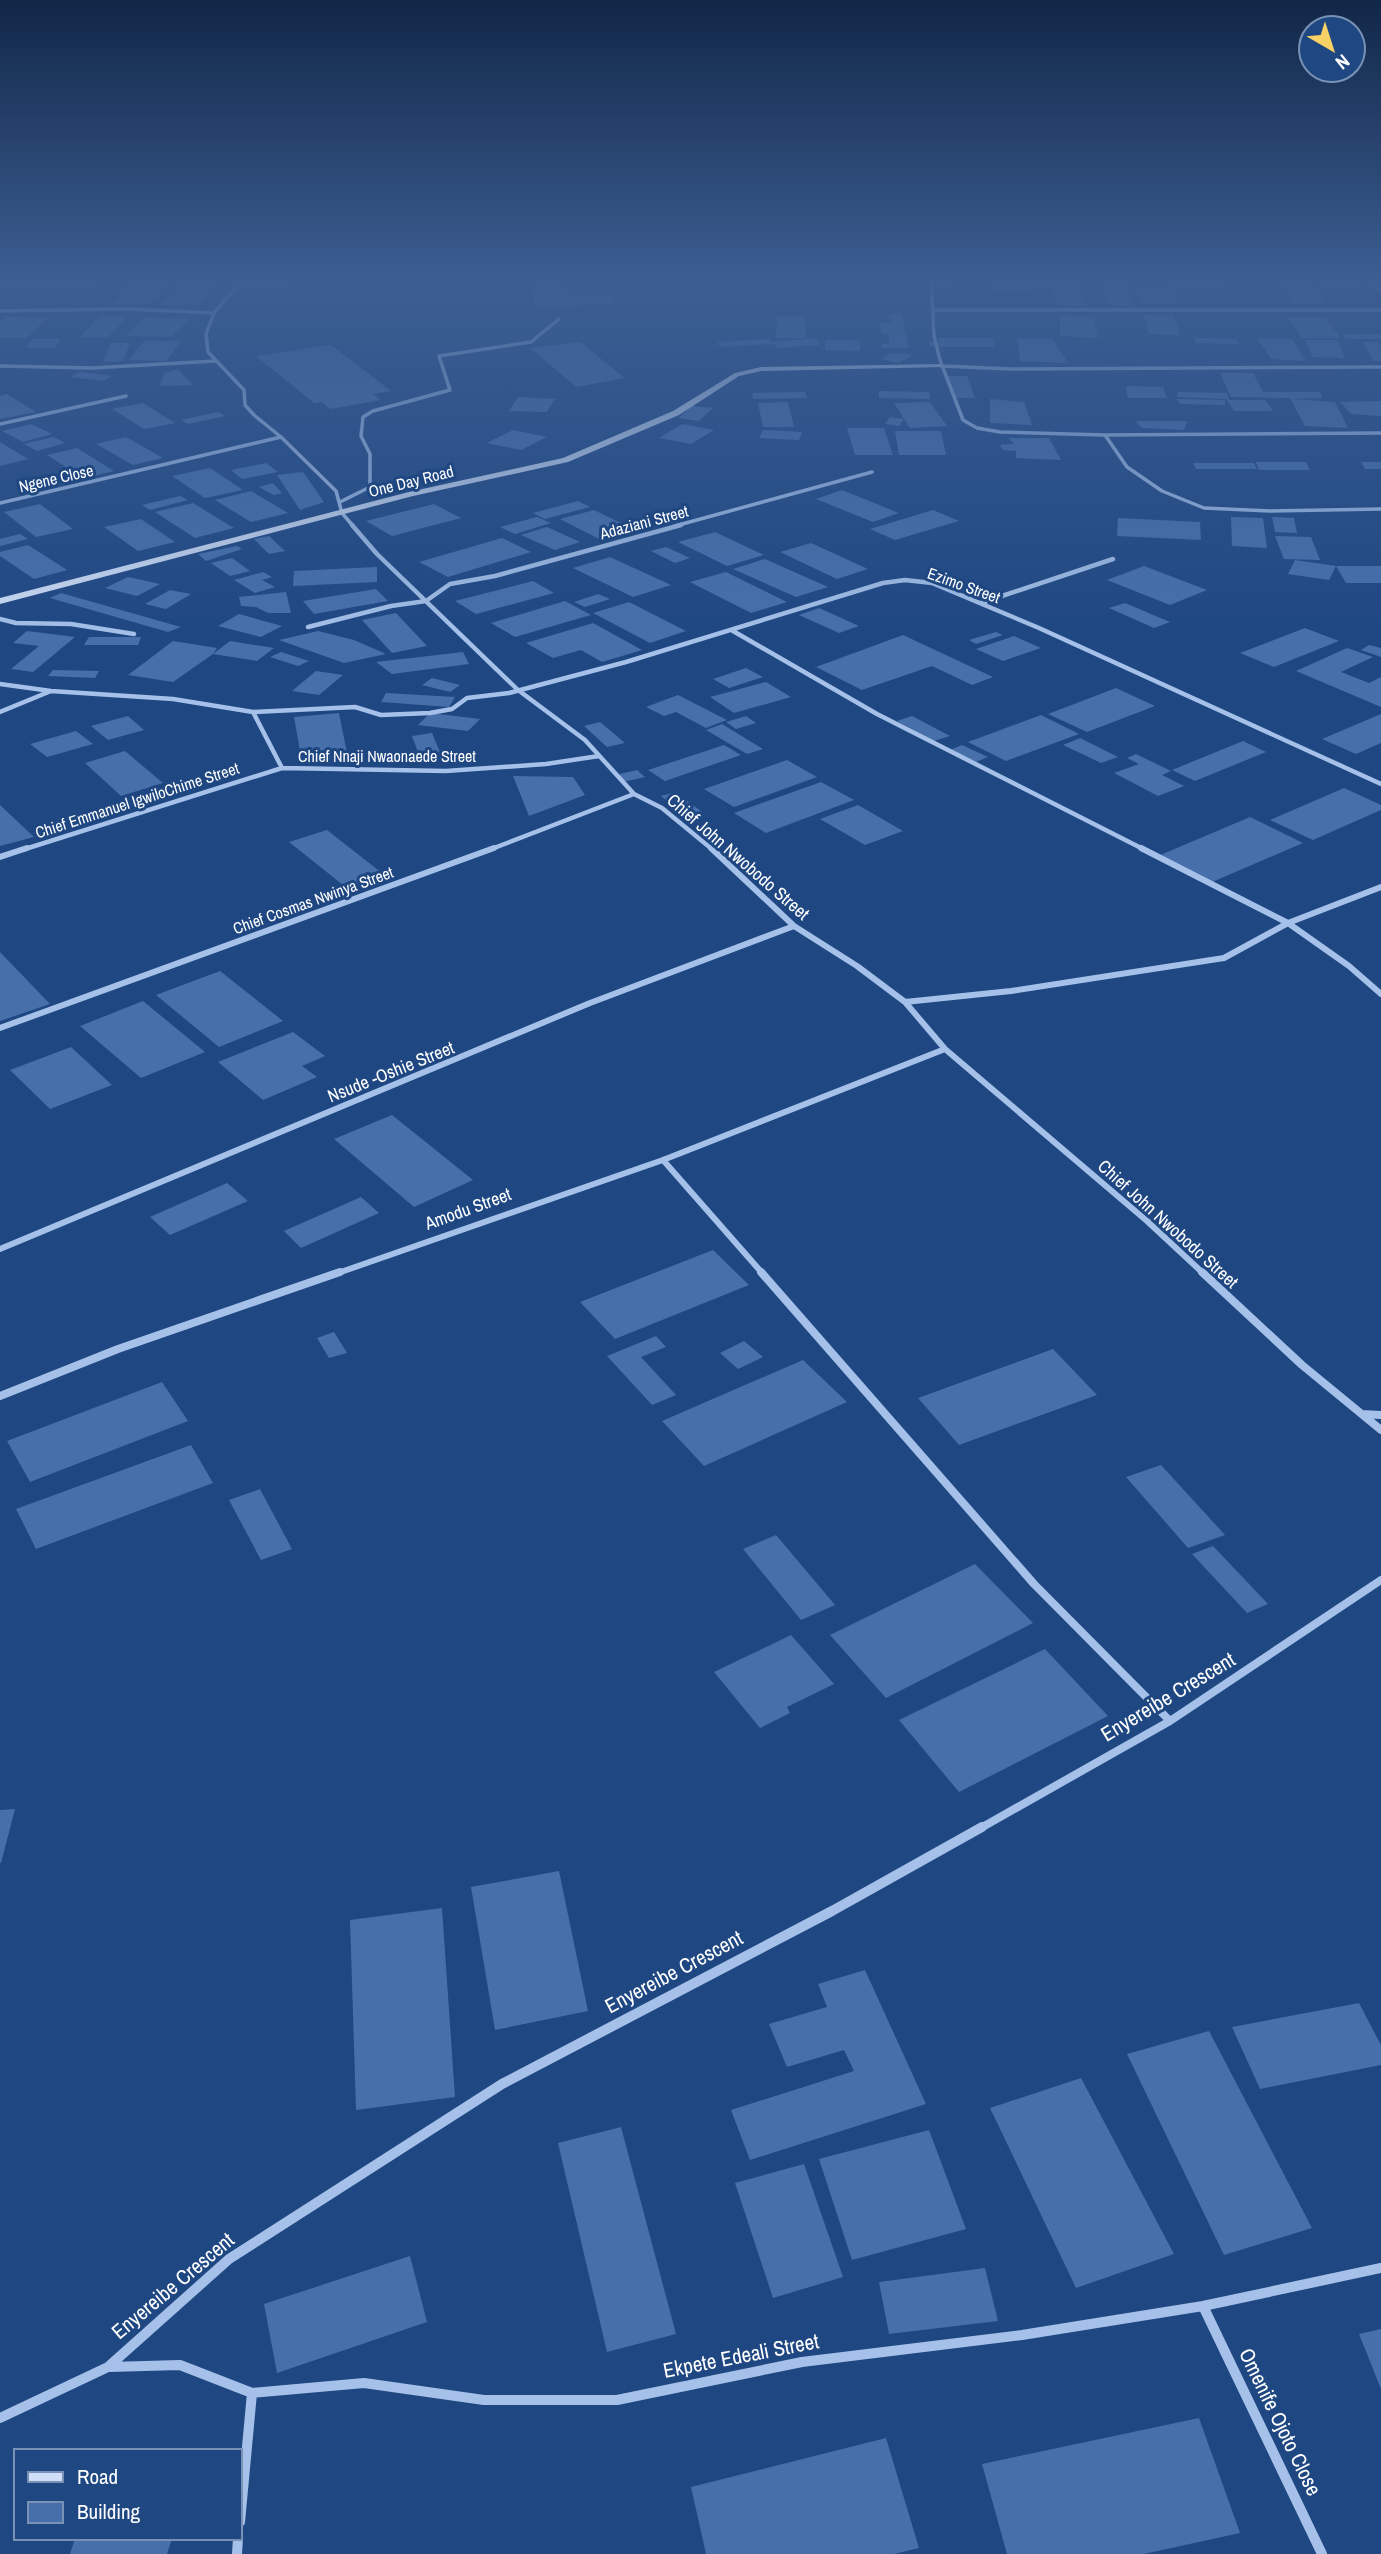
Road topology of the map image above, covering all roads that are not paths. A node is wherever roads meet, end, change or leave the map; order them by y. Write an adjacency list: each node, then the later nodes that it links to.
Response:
1 (121, 397): 6 (street)
2 (244, 397): 9 (street)
3 (424, 397): 11 (street)
4 (701, 397): 14 (main road, One Day Road)
5 (954, 397): 8 (street)
6 (0, 425)
7 (1381, 433): 8 (street)
8 (1105, 435): 13 (street)
9 (281, 438): 11 (street); 12 (street, Ngene Close)
10 (872, 472): 17 (street, Adaziani Street)
11 (340, 502): 14 (street)
12 (0, 503)
13 (1381, 509)
14 (342, 513): 16 (main road, One Day Road); 17 (street, Chief John Nwobodo Street)
15 (1113, 559): 18 (street)
16 (0, 601)
17 (426, 601): 20 (street); 24 (street, Chief John Nwobodo Street)
18 (981, 603): 21 (street, Ezimo Street); 30 (street, Ezimo Street)
19 (0, 619): 22 (street)
20 (308, 627)
21 (733, 631): 24 (street, Ezimo Street); 34 (street)
22 (134, 634)
23 (0, 684): 25 (street)
24 (518, 690): 27 (street, Ezimo Street); 28 (street, Chief John Nwobodo Street)
25 (51, 691): 26 (street); 27 (street)
26 (0, 712)
27 (253, 712): 29 (street, Chief Nnaji Nwaonaede Street)
28 (599, 756): 29 (street, Chief Nnaji Nwaonaede Street); 31 (street, Chief John Nwobodo Street)
29 (282, 768): 32 (street, Chief Emmanuel IgwiloChime Street)
30 (1381, 784)
31 (634, 794): 35 (street, Chief John Nwobodo Street); 38 (street, Chief Cosmas Nwinya Street)
32 (0, 857)
33 (1381, 887): 34 (street)
34 (1288, 923): 36 (street); 37 (street)
35 (794, 926): 37 (street, Chief John Nwobodo Street); 41 (street, Nsude -Oshie Street)
36 (1381, 994)
37 (905, 1002): 39 (street, Chief John Nwobodo Street)
38 (0, 1028)
39 (945, 1049): 40 (street, Amodu Street); 43 (street, Chief John Nwobodo Street)
40 (663, 1160): 42 (street, Amodu Street); 47 (street)
41 (0, 1249)
42 (0, 1395)
43 (1362, 1414): 44 (street); 45 (street, Chief John Nwobodo Street)
44 (1381, 1415)
45 (1381, 1430)
46 (1381, 1580): 47 (street, Enyereibe Crescent)
47 (1170, 1721): 50 (street, Enyereibe Crescent)
48 (1381, 2268): 49 (street, Ekpete Edeali Street)
49 (1203, 2306): 51 (street, Ekpete Edeali Street); 54 (street, Omenife Ojoto Close)
50 (108, 2367): 51 (street, Ekpete Edeali Street); 52 (street, Enyereibe Crescent)
51 (252, 2393): 53 (street)
52 (0, 2418)
53 (242, 2500)
54 (1322, 2554)

